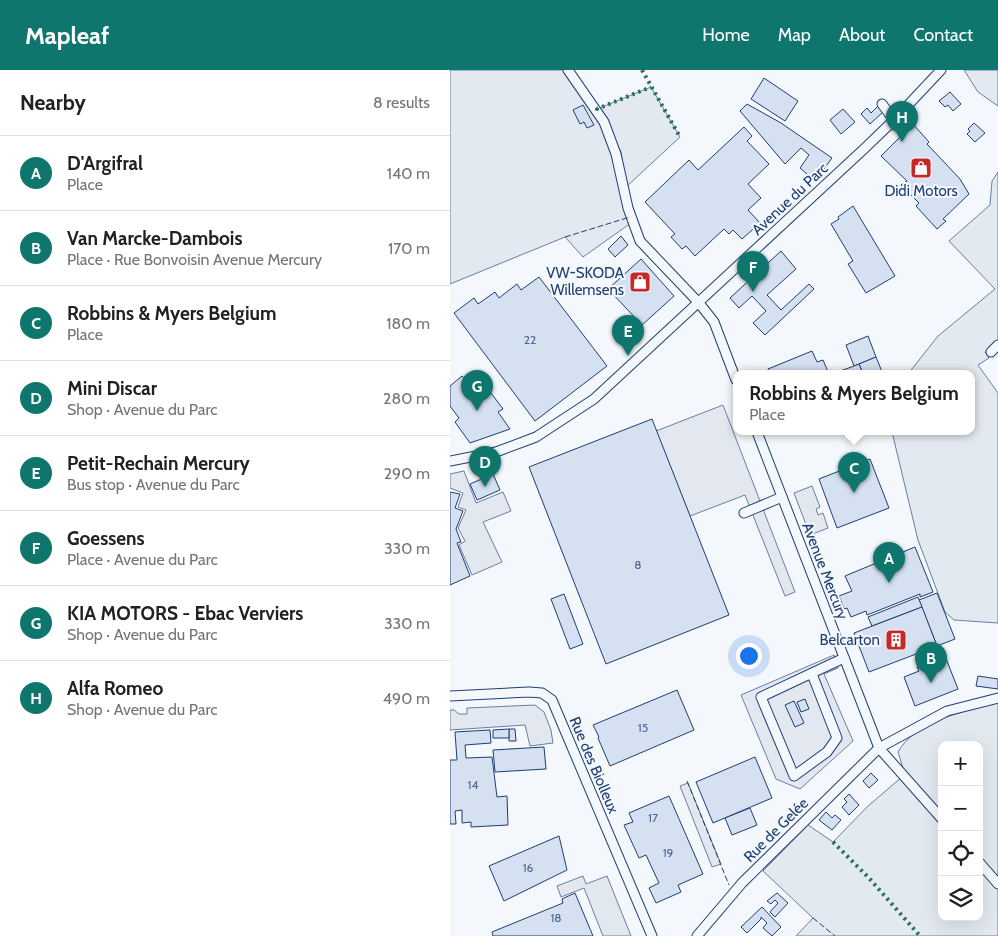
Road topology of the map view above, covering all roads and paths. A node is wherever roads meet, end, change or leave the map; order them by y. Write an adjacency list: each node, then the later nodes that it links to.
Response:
1 (568, 70): 5 (street)
2 (941, 70): 4 (street, Avenue du Parc)
3 (882, 104): 4 (street)
4 (894, 120): 5 (street, Avenue du Parc)
5 (700, 303): 8 (street); 10 (street, Avenue du Parc)
6 (998, 344): 7 (street)
7 (991, 352)
8 (733, 372)
9 (758, 435): 11 (street, Avenue Mercury)
10 (450, 461)
11 (782, 497): 12 (street); 13 (street, Avenue Mercury)
12 (744, 513)
13 (844, 658): 14 (street); 17 (street, Avenue Mercury)
14 (812, 674): 14 (street)
15 (450, 696): 21 (street, Rue des Biolleux)
16 (998, 698): 17 (street, Rue de Gelée)
17 (879, 748): 18 (street); 22 (street, Rue de Gelée)
18 (938, 814)
19 (983, 867): 20 (street)
20 (998, 884)
21 (652, 936)
22 (698, 936)

